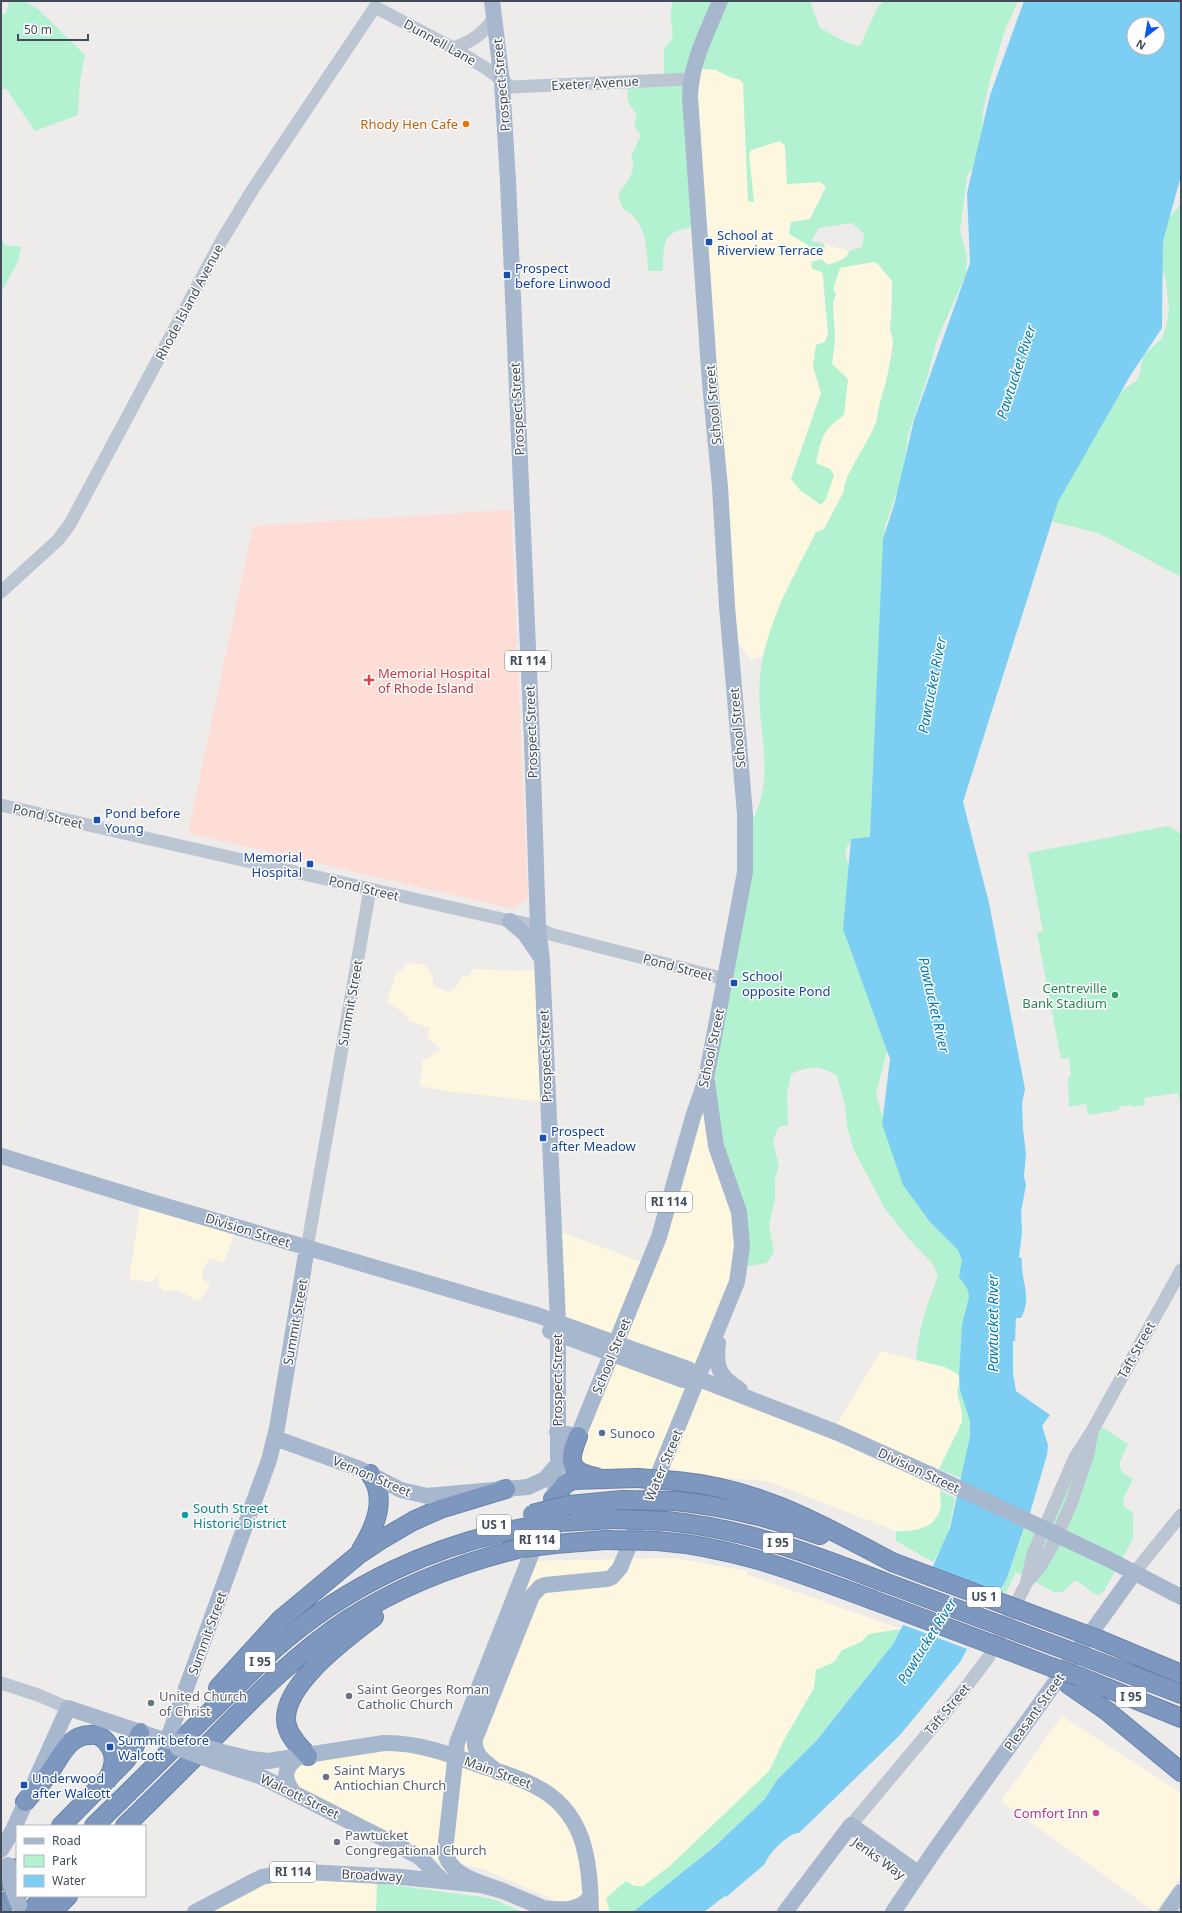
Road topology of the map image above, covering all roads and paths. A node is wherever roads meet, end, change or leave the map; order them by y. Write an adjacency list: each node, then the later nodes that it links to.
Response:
1 (720, 1): 5 (main road, School Street / RI 114)
2 (375, 7): 4 (street, Dunnell Lane); 7 (street, Rhode Island Avenue)
3 (493, 9): 4 (street); 6 (main road, Prospect Street / RI 114)
4 (453, 48): 6 (street, Dunnell Lane)
5 (690, 78): 6 (street, Exeter Avenue); 13 (main road, School Street / RI 114)
6 (502, 82): 11 (main road, Prospect Street / RI 114)
7 (1, 592)
8 (1, 805): 9 (street, Pond Street)
9 (370, 889): 10 (street, Pond Street); 16 (street, Summit Street)
10 (510, 921): 11 (street, Pond Street); 12 (main road)
11 (538, 927): 12 (main road, Prospect Street / RI 114); 13 (street, Pond Street)
12 (542, 960): 18 (main road, Prospect Street / RI 114)
13 (725, 979): 14 (main road, School Street / RI 114)
14 (706, 1079): 19 (main road, Water Street); 20 (main road, School Street / RI 114)
15 (1, 1156): 16 (main road, Division Street)
16 (307, 1248): 18 (main road, Division Street); 26 (main road, Summit Street)
17 (1181, 1270): 23 (street, Taft Street)
18 (558, 1328): 20 (main road, Division Street); 24 (main road, Prospect Street / RI 114)
19 (719, 1329): 21 (main road, Water Street); 22 (main road)
20 (614, 1349): 21 (main road, Division Street); 25 (main road, School Street)
21 (699, 1379): 22 (main road, Division Street); 56 (main road, Water Street)
22 (760, 1403): 38 (main road, Division Street, bridge)
23 (1092, 1431): 34 (street, Taft Street); 35 (street, Taft Street)
24 (557, 1432): 25 (main road); 27 (main road, Prospect Street / RI 114)
25 (578, 1436): 29 (highway)
26 (275, 1438): 28 (main road, Vernon Street); 52 (main road, Summit Street)
27 (558, 1464): 30 (main road, Vernon Street); 31 (main road, RI 114)
28 (376, 1477): 30 (main road, Vernon Street); 36 (highway)
29 (604, 1478): 31 (highway); 37 (highway, bridge)
30 (506, 1489): 36 (highway)
31 (561, 1502): 33 (highway, US 1, bridge); 37 (highway, US 1, bridge); 55 (main road, RI 114)
32 (1181, 1515): 38 (street, Pleasant Street)
33 (532, 1520): 47 (highway, I 95, bridge); 50 (highway, I 95)
34 (1039, 1540): 35 (street); 39 (street, Taft Street)
35 (1052, 1546): 39 (street, Taft Street)
36 (358, 1555): 50 (highway)
37 (892, 1562): 42 (highway, US 1, bridge)
38 (1134, 1573): 41 (main road, Division Street); 72 (main road, Pleasant Street)
39 (1027, 1582): 64 (street, Taft Street)
40 (413, 1584): 45 (highway, I 95, bridge); 54 (highway); 63 (highway, I 95)
41 (1181, 1597)
42 (1100, 1640): 43 (highway, US 1); 44 (highway)
43 (1181, 1661)
44 (1181, 1674)
45 (1074, 1681): 49 (highway, I 95); 57 (highway)
46 (1, 1683): 48 (street, Walcott Street)
47 (1181, 1694)
48 (68, 1708): 51 (main road, Walcott Street); 60 (main road)
49 (1181, 1718)
50 (200, 1722): 62 (highway, I 95)
51 (140, 1733): 52 (main road, Walcott Street); 58 (highway)
52 (167, 1737): 53 (main road, Walcott Street, bridge)
53 (217, 1756): 54 (main road, Main Street); 59 (main road, Walcott Street)
54 (303, 1756): 55 (main road, Main Street); 59 (main road)
55 (454, 1756): 56 (main road, Main Street); 66 (main road)
56 (498, 1772): 82 (main road, Main Street)
57 (1181, 1772)
58 (108, 1779): 60 (highway); 61 (highway)
59 (294, 1792): 68 (main road, Walcott Street)
60 (25, 1802): 65 (main road)
61 (62, 1825)
62 (95, 1825)
63 (126, 1825)
64 (848, 1829): 72 (main road, Jenks Way); 88 (main road)
65 (13, 1830): 67 (main road); 69 (main road)
66 (445, 1845): 70 (main road); 76 (main road)
67 (1, 1850)
68 (407, 1850): 70 (main road, Walcott Street); 71 (main road)
69 (12, 1866): 73 (highway); 78 (main road, bridge)
70 (429, 1866): 71 (main road); 74 (main road, Walcott Street)
71 (401, 1877): 74 (main road, Broadway / RI 114); 87 (main road, Broadway / RI 114)
72 (916, 1879): 89 (main road, Pleasant Street)
73 (1, 1881)
74 (444, 1882): 76 (main road, Broadway / RI 114)
75 (1, 1889): 84 (main road)
76 (504, 1891): 85 (main road, Broadway / RI 114)
77 (1181, 1892): 90 (main road)
78 (16, 1895)
79 (17, 1897): 84 (main road, bridge)
80 (44, 1897): 84 (highway)
81 (67, 1897): 86 (highway)
82 (591, 1905): 85 (main road)
83 (1, 1906): 84 (highway)
84 (22, 1906)
85 (547, 1910)
86 (52, 1912)
87 (194, 1912)
88 (785, 1912)
89 (894, 1912)
90 (1167, 1912)

